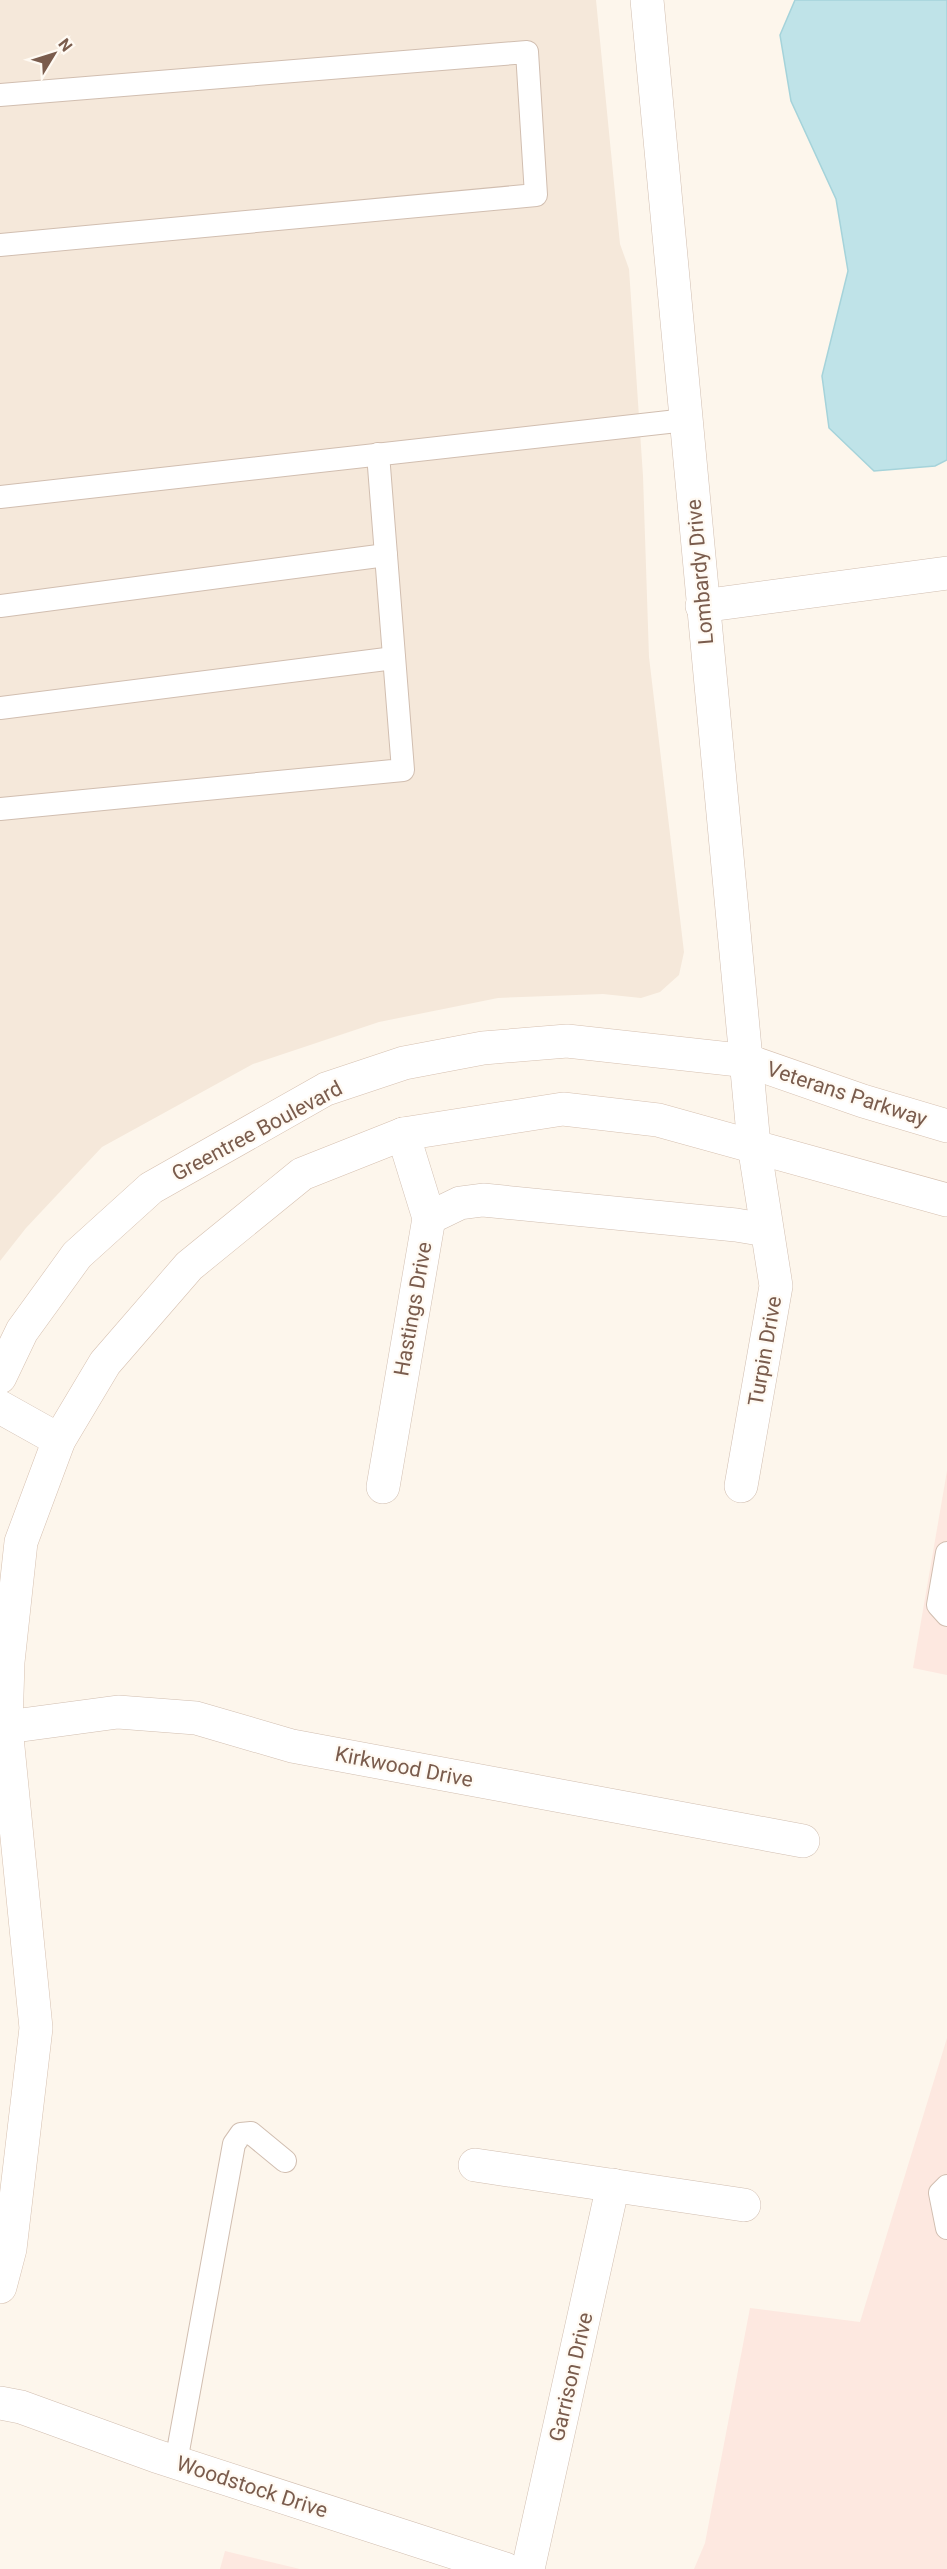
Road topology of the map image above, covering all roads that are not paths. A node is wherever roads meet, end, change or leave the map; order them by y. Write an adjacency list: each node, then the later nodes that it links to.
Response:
1 (647, 0): 4 (street, Lombardy Drive)
2 (0, 95): 3 (lane)
3 (0, 245)
4 (686, 420): 5 (lane); 10 (street, Lombardy Drive)
5 (378, 454): 6 (lane); 7 (lane)
6 (0, 497)
7 (386, 555): 9 (lane); 11 (lane)
8 (947, 573): 10 (street)
9 (0, 606)
10 (702, 606): 14 (street, Lombardy Drive)
11 (394, 658): 12 (lane); 13 (lane)
12 (0, 708)
13 (0, 809)
14 (748, 1061): 15 (street, Veterans Parkway); 17 (street, Lombardy Drive); 21 (street, Greentree Boulevard)
15 (947, 1126)
16 (403, 1134): 17 (street); 19 (street, Hastings Drive); 23 (street)
17 (754, 1144): 18 (street); 20 (street, Turpin Drive)
18 (947, 1200)
19 (429, 1218): 20 (street); 24 (street, Hastings Drive)
20 (766, 1230): 25 (street, Turpin Drive)
21 (0, 1377)
22 (0, 1407): 23 (street)
23 (58, 1440): 28 (street)
24 (383, 1486)
25 (741, 1486)
26 (947, 1553): 27 (lane)
27 (947, 1615)
28 (3, 1727): 29 (street, Kirkwood Drive); 36 (street)
29 (803, 1841)
30 (285, 2161): 38 (lane)
31 (475, 2165): 32 (street)
32 (613, 2185): 34 (street); 40 (street, Garrison Drive)
33 (947, 2186): 35 (lane)
34 (744, 2205)
35 (947, 2228)
36 (0, 2287)
37 (0, 2403): 38 (street, Woodstock Drive)
38 (176, 2462): 39 (street, Woodstock Drive)
39 (505, 2569)
40 (528, 2569)

